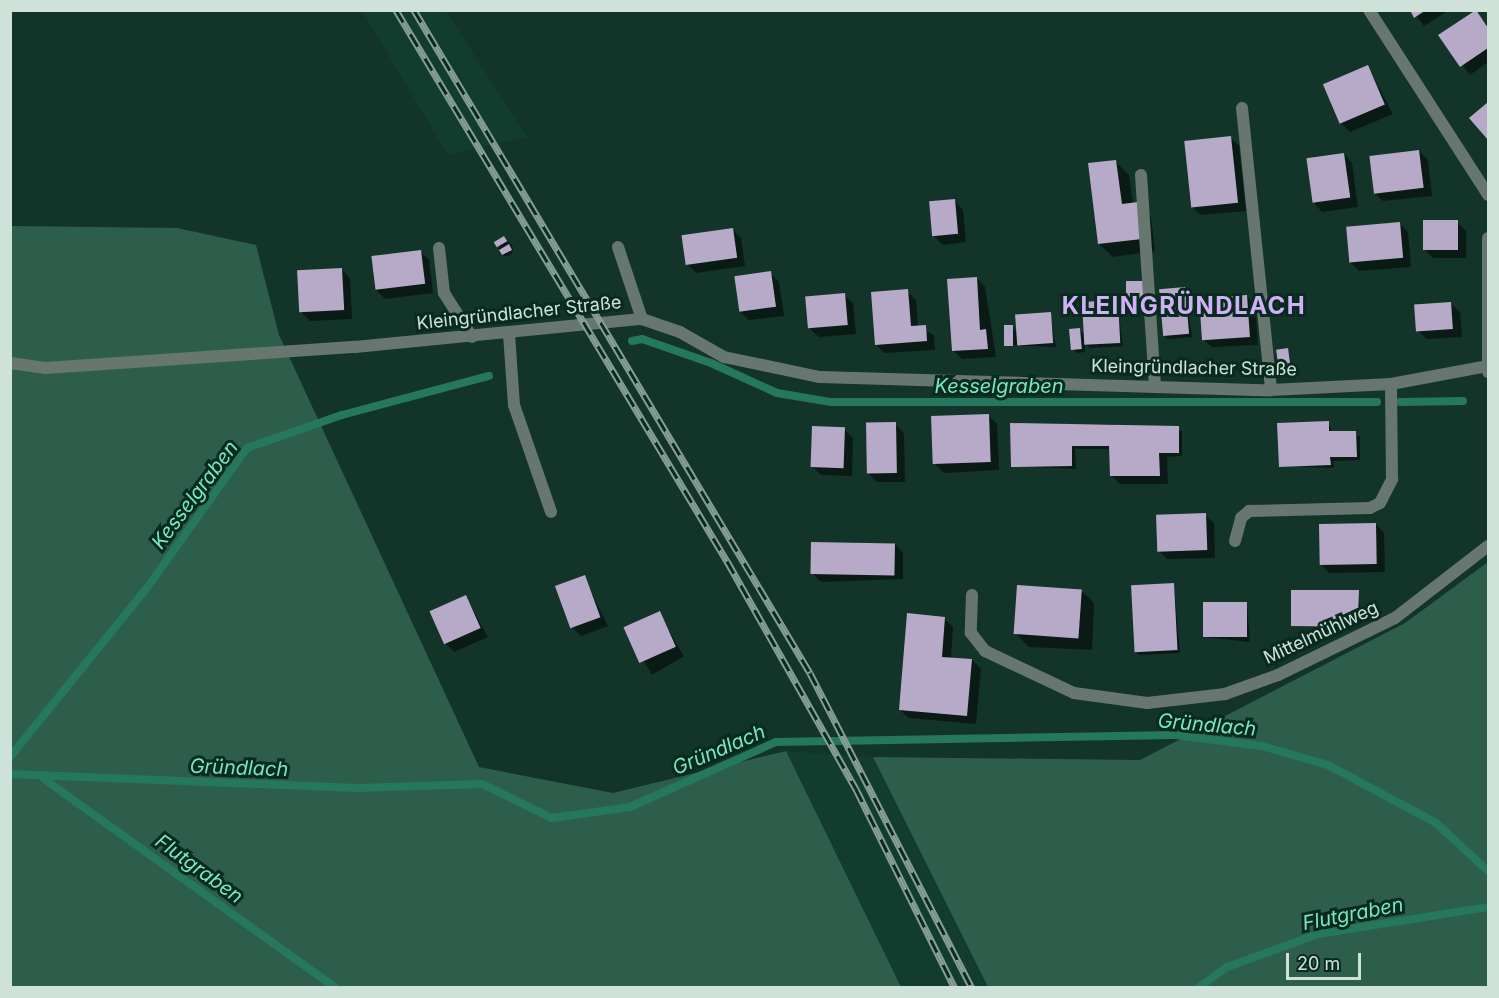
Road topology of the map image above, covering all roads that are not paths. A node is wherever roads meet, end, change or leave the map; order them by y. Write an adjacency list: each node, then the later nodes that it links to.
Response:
1 (1369, 10): 4 (street)
2 (1242, 108): 15 (street)
3 (1141, 175): 14 (street)
4 (1488, 195)
5 (1488, 238): 12 (street)
6 (618, 247): 8 (street)
7 (439, 248): 10 (street)
8 (642, 319): 9 (street, Kleingründlacher Straße); 14 (street, Kleingründlacher Straße)
9 (509, 334): 10 (street, Kleingründlacher Straße); 16 (street)
10 (472, 337): 11 (street, Kleingründlacher Straße)
11 (10, 363)
12 (1488, 368): 13 (street, Kleingründlacher Straße)
13 (1391, 384): 15 (street, Kleingründlacher Straße); 17 (street)
14 (1155, 387): 15 (street, Kleingründlacher Straße)
15 (1271, 390)
16 (551, 512)
17 (1235, 541)
18 (1488, 546): 19 (street, Mittelmühlweg)
19 (972, 595)

